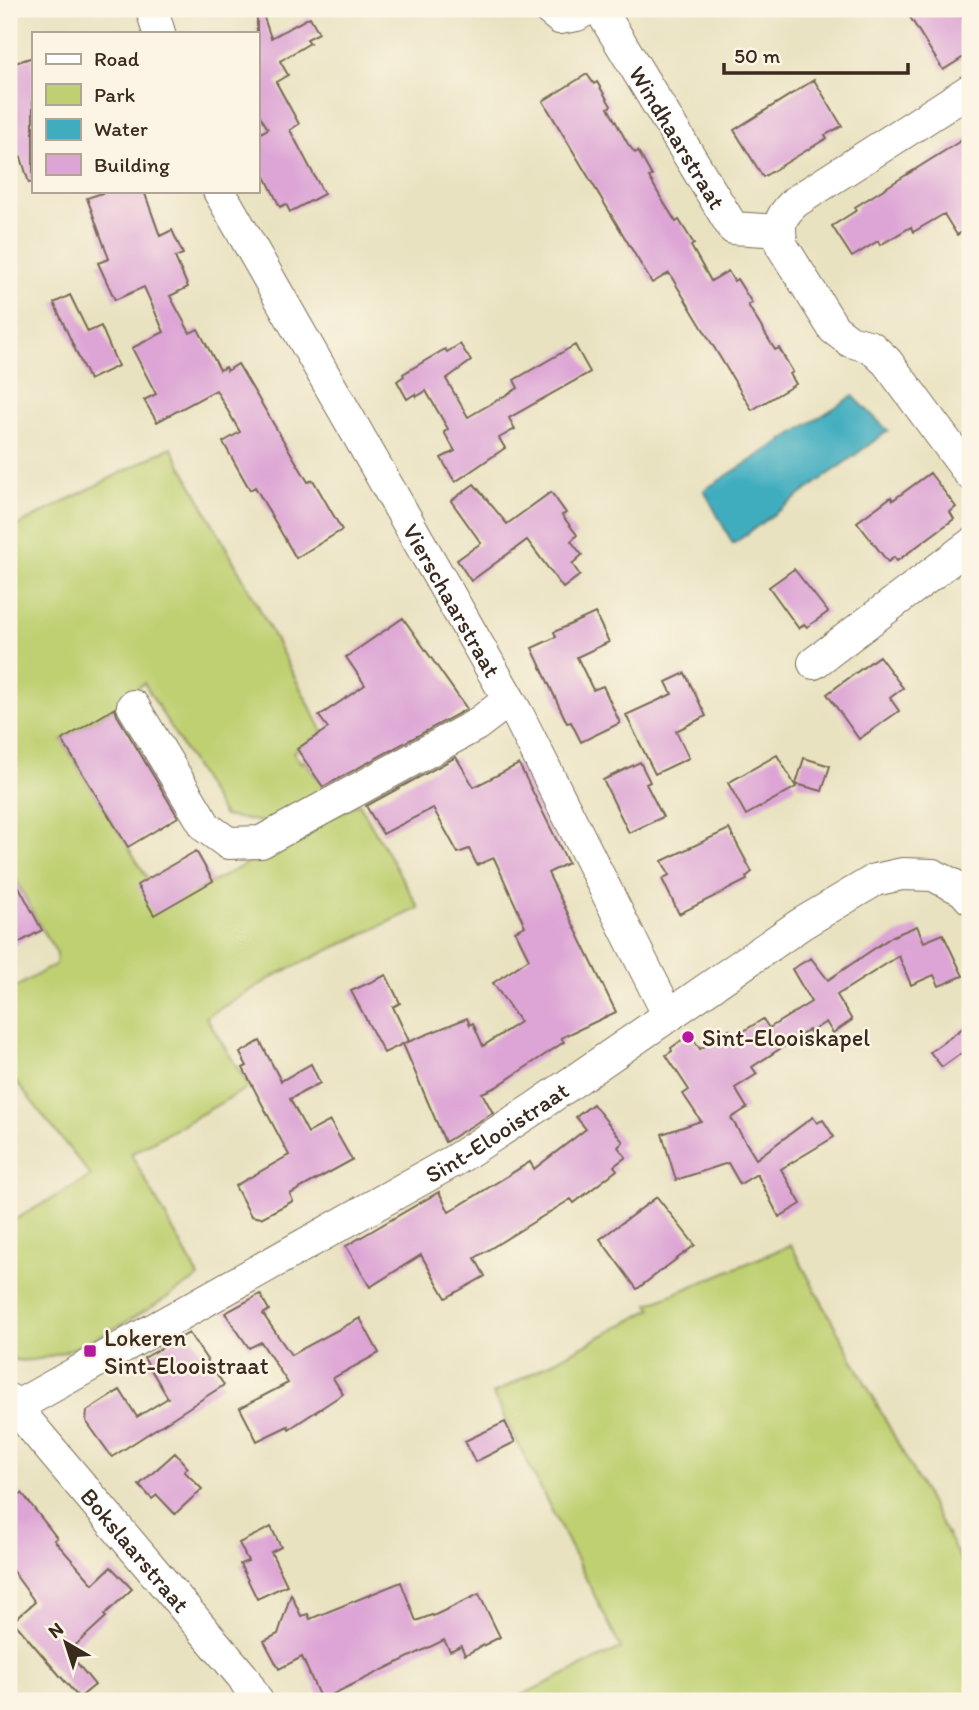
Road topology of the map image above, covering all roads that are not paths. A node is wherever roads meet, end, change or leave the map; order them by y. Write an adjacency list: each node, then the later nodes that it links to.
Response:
1 (152, 9): 5 (street)
2 (549, 9): 3 (street)
3 (587, 9)
4 (600, 9): 8 (street, Windhaarstraat)
5 (159, 32)
6 (970, 90): 8 (street)
7 (220, 192): 12 (street, Vierschaarstraat)
8 (779, 231): 9 (street)
9 (970, 474)
10 (970, 545): 11 (street)
11 (814, 663)
12 (509, 700): 13 (street); 15 (street, Vierschaarstraat)
13 (133, 706)
14 (970, 898): 15 (street, Sint-Elooistraat)
15 (669, 1016): 16 (street, Sint-Elooistraat)
16 (11, 1404): 17 (street, Bokslaarstraat)
17 (249, 1699)

